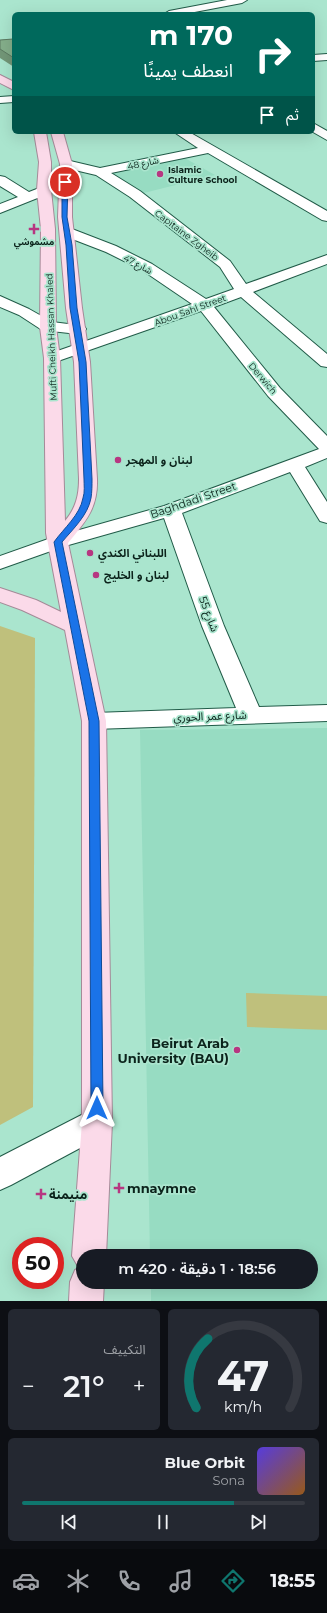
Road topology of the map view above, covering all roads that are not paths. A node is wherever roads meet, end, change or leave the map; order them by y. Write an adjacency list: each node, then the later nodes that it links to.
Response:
1 (242, 0): 2 (street)
2 (179, 12)
3 (327, 57): 4 (street)
4 (315, 58)
5 (0, 78): 6 (main road)
6 (12, 86)
7 (12, 99): 8 (street)
8 (0, 100)
9 (315, 128): 13 (street)
10 (40, 134): 19 (main road, Mufti Cheikh Hassan Khaled)
11 (58, 134): 15 (main road)
12 (184, 134): 14 (street)
13 (327, 136)
14 (210, 149): 16 (street, شارع 48); 22 (street)
15 (66, 164): 16 (street, Capitaine Zgheib); 18 (main road)
16 (100, 172): 25 (street, Capitaine Zgheib)
17 (0, 180): 20 (street)
18 (65, 182): 19 (street); 23 (main road)
19 (44, 190): 20 (street); 28 (main road, Mufti Cheikh Hassan Khaled)
20 (27, 197): 21 (street)
21 (0, 209)
22 (327, 217)
23 (67, 232): 27 (street, شارع 47); 29 (main road)
24 (327, 259): 25 (street, Abou Sahl Street)
25 (242, 290): 27 (street, Abou Sahl Street); 32 (street, Capitaine Zgheib)
26 (0, 301): 28 (street)
27 (204, 305): 30 (street, Abou Sahl Street); 33 (street, Derwich)
28 (48, 327): 29 (street); 31 (main road, Mufti Cheikh Hassan Khaled)
29 (78, 329): 30 (main road)
30 (80, 349): 31 (street, Abou Sahl Street); 38 (main road)
31 (52, 358): 38 (main road, Mufti Cheikh Hassan Khaled)
32 (327, 362)
33 (327, 446)
34 (327, 452): 35 (street, Baghdadi Street)
35 (294, 464): 36 (street, Baghdadi Street); 37 (street)
36 (171, 510): 38 (street, Baghdadi Street); 43 (street, شارع 55)
37 (327, 517)
38 (58, 542): 39 (street, Baghdadi Street); 41 (main road, Mufti Cheikh Hassan Khaled)
39 (0, 562)
40 (0, 595): 41 (main road)
41 (76, 627): 44 (main road, Mufti Cheikh Hassan Khaled)
42 (327, 713): 43 (street, شارع عمر الحوري)
43 (251, 715): 44 (street, شارع عمر الحوري)
44 (94, 721): 45 (main road, Mufti Cheikh Hassan Khaled)
45 (97, 1122): 46 (street); 47 (main road, Mufti Cheikh Hassan Khaled)
46 (0, 1174)
47 (89, 1249)
48 (87, 1289): 49 (main road)
49 (86, 1301)

